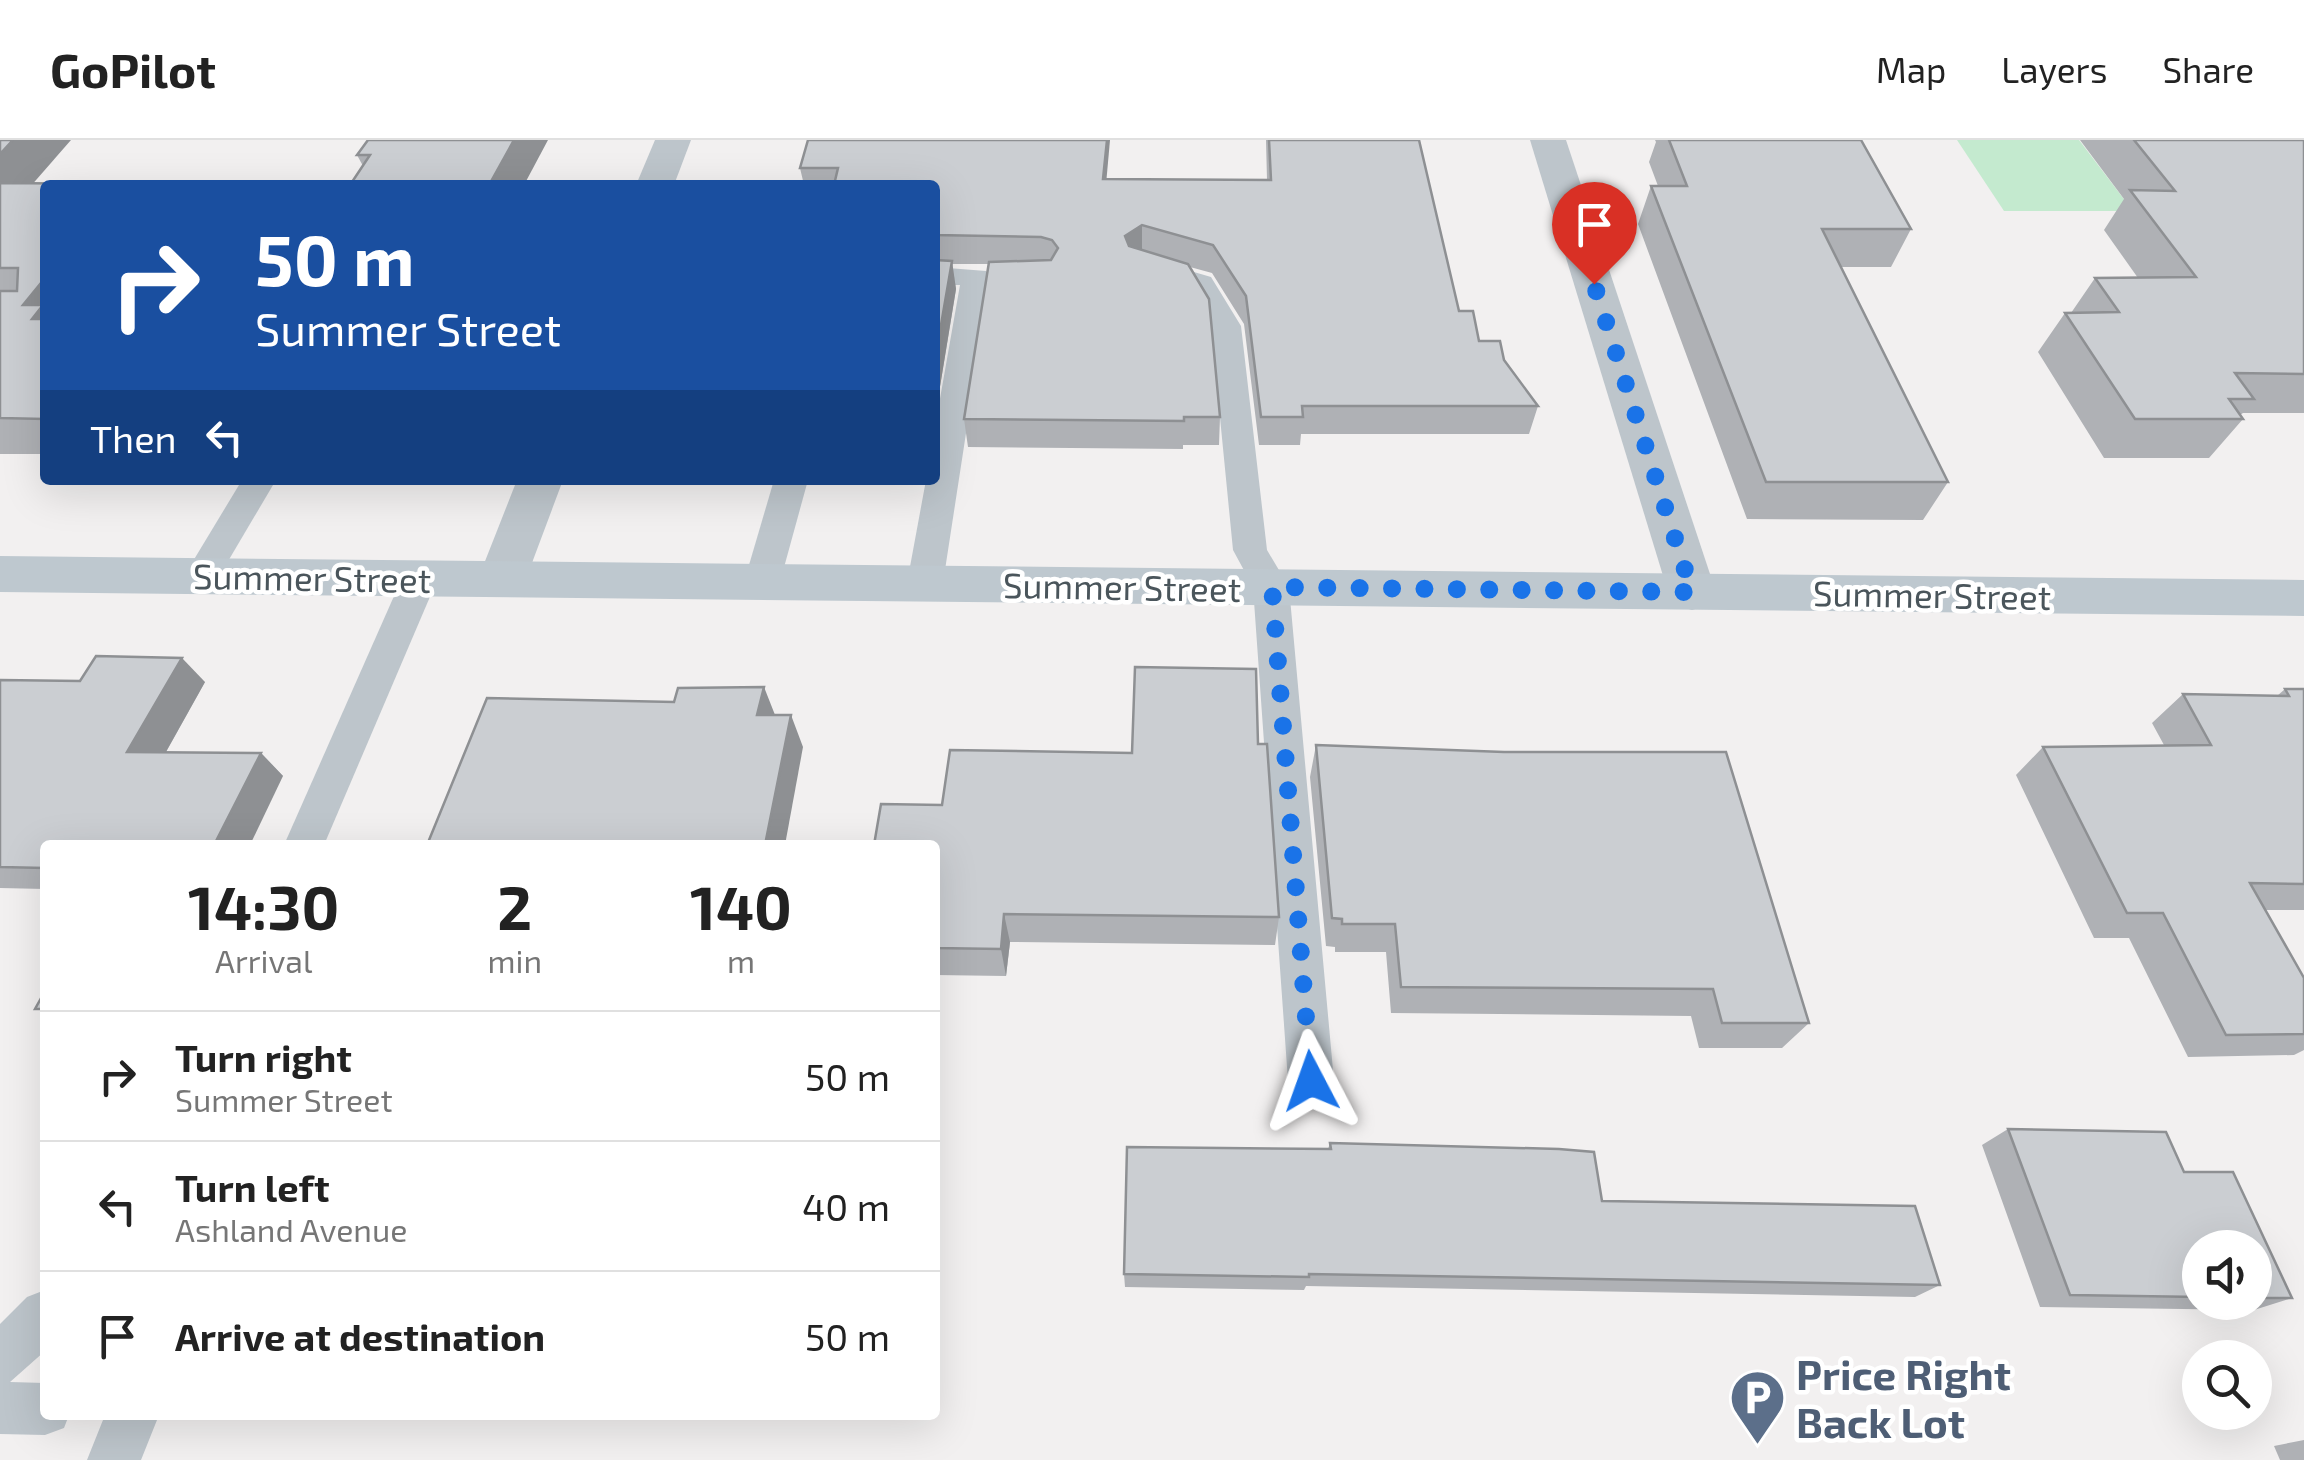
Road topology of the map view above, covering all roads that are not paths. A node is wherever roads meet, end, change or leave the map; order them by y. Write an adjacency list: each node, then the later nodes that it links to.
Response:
1 (672, 140): 3 (street)
2 (1548, 140): 18 (street)
3 (657, 180)
4 (1142, 266): 17 (lane)
5 (940, 276): 6 (lane)
6 (976, 276): 7 (lane); 16 (lane)
7 (1010, 277)
8 (255, 485): 12 (lane)
9 (538, 485): 14 (street)
10 (790, 485): 15 (lane)
11 (0, 574): 12 (street, Summer Street)
12 (202, 576): 13 (street, Summer Street)
13 (420, 578): 14 (street, Summer Street); 20 (lane)
14 (502, 579): 15 (street, Summer Street)
15 (762, 582): 16 (street, Summer Street)
16 (925, 584): 17 (street, Summer Street)
17 (1272, 587): 18 (street, Summer Street); 21 (lane)
18 (1692, 592): 19 (street, Summer Street)
19 (2304, 598)
20 (306, 840)
21 (1311, 1081)
22 (0, 1314): 23 (lane)
23 (40, 1315)
24 (40, 1320): 25 (lane)
25 (0, 1360)
26 (0, 1408): 27 (lane)
27 (40, 1409)
28 (130, 1420): 29 (lane)
29 (114, 1460)

